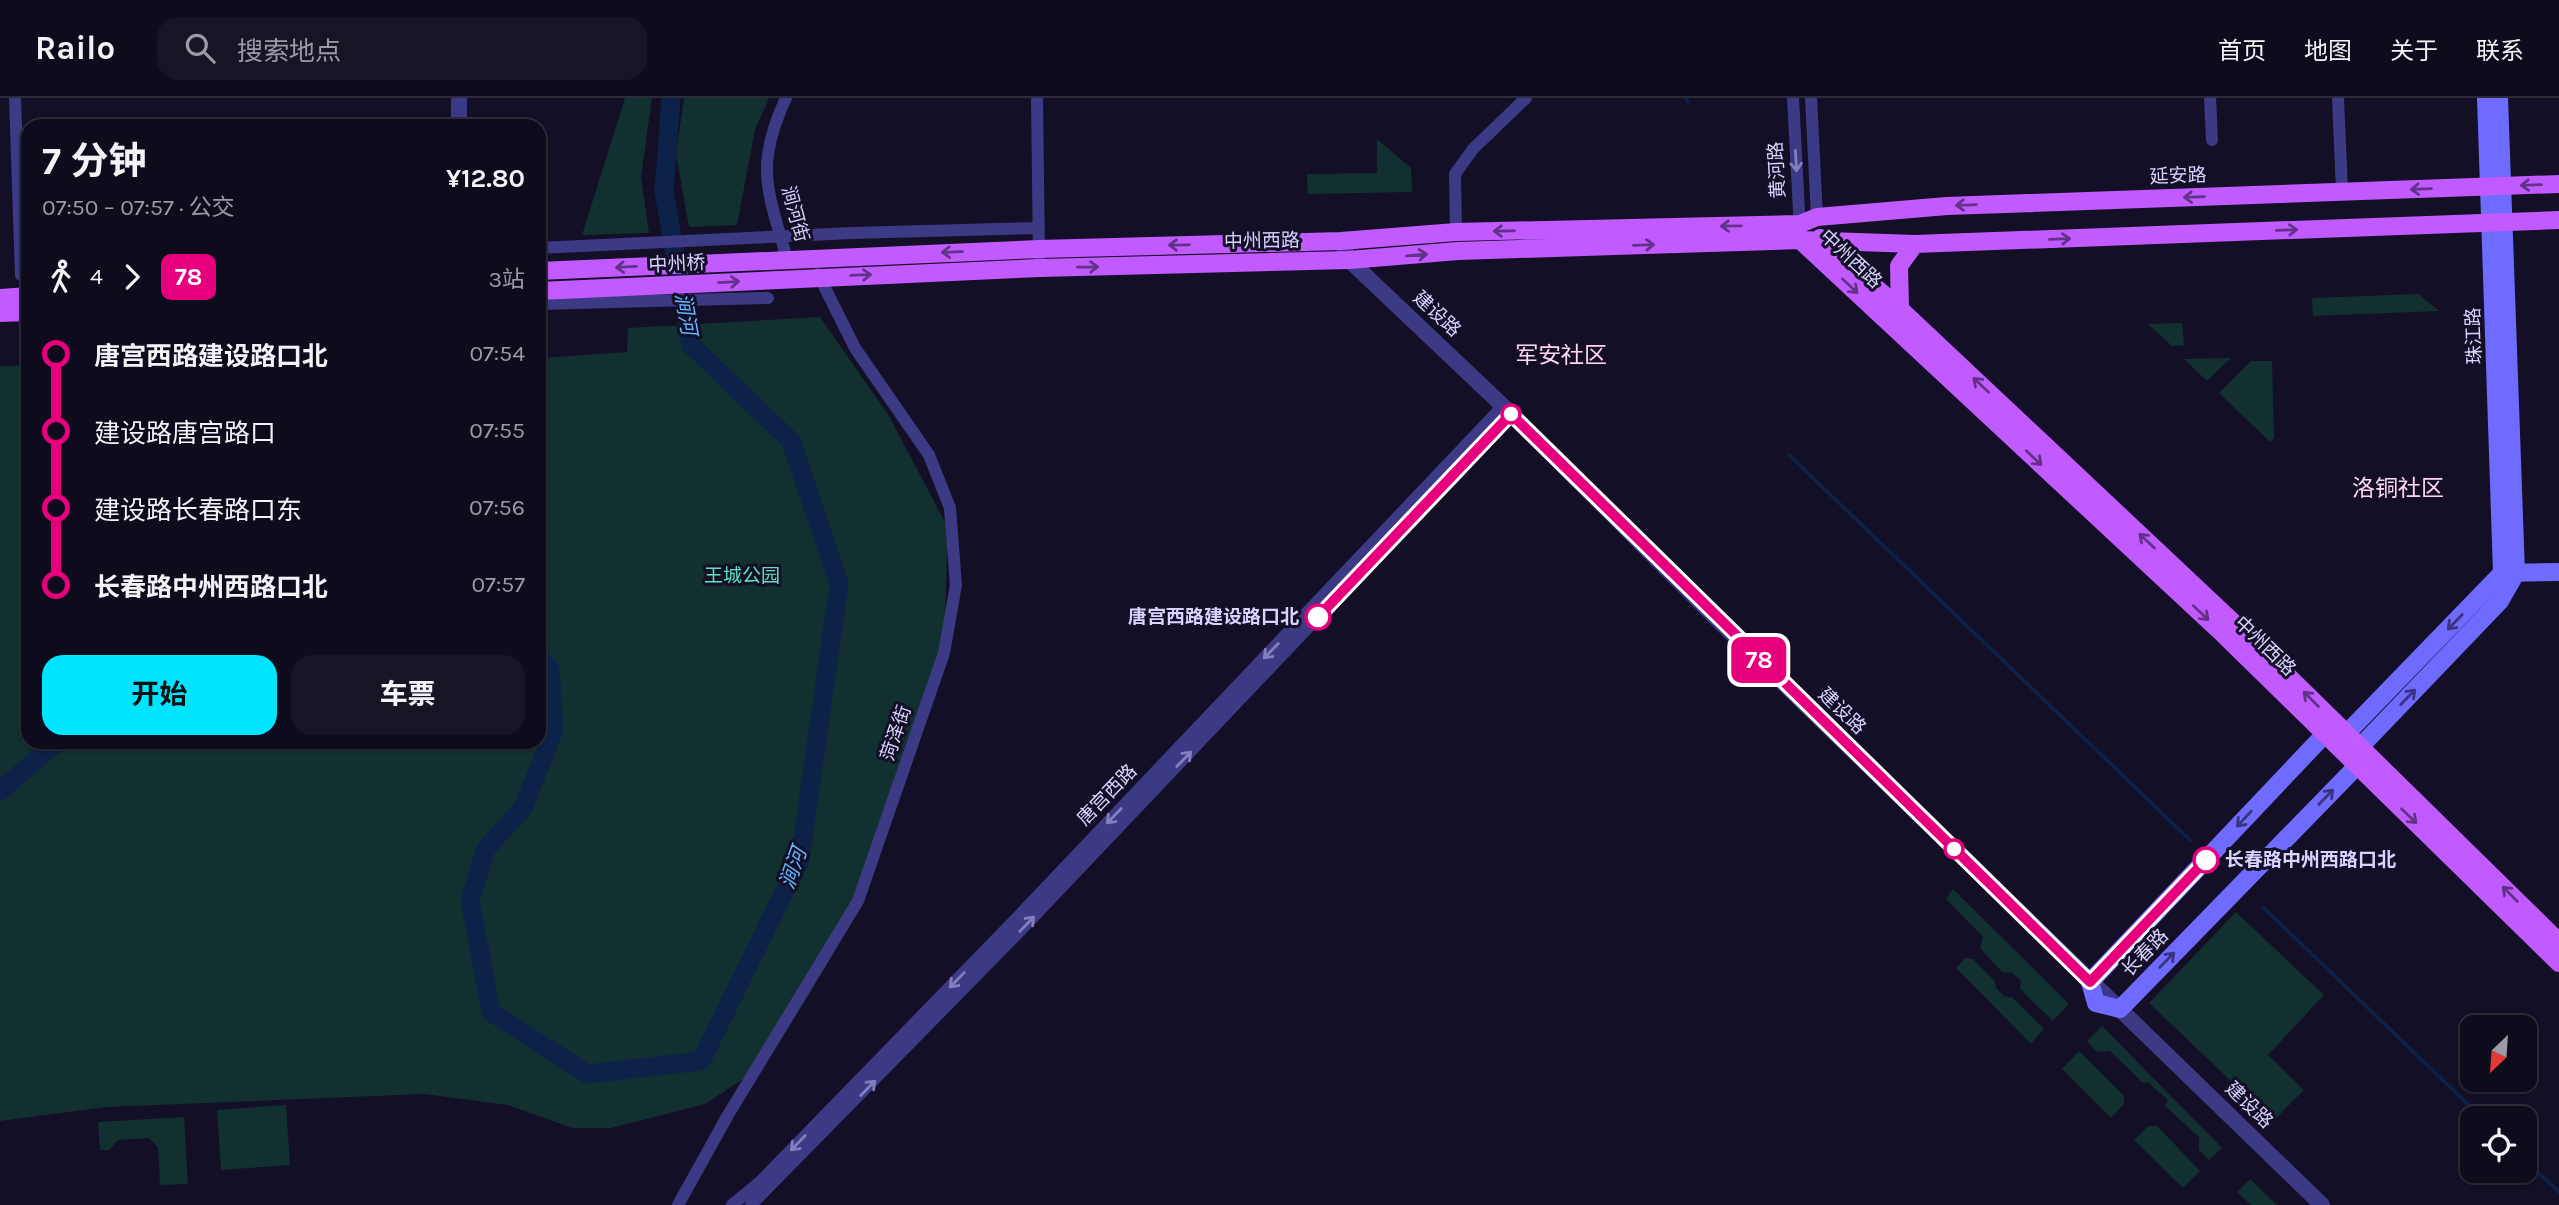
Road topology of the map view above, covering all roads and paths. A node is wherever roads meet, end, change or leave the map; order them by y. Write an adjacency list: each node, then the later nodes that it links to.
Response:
1 (15, 98): 37 (street)
2 (459, 98): 13 (street)
3 (465, 98): 14 (street)
4 (786, 98): 25 (street, 涧河街)
5 (1037, 98): 22 (street)
6 (1526, 98): 23 (street)
7 (1793, 98): 24 (street, 黄河路, one-way to 24)
8 (1811, 98): 19 (street, 黄河路)
9 (2210, 98): 15 (street)
10 (2338, 98): 18 (street)
11 (2486, 98): 17 (main road, 珠江路)
12 (2499, 98): 17 (main road, 珠江路)
13 (459, 119)
14 (465, 119)
15 (2212, 140)
16 (2559, 184): 17 (main road, 延安路, one-way to 17)
17 (2496, 187): 18 (main road, 延安路, one-way to 18); 21 (main road, 珠江路)
18 (2342, 191): 19 (main road, 延安路, one-way to 19)
19 (1817, 217): 24 (main road, 延安路); 26 (main road, 中州西路)
20 (2559, 220): 21 (main road)
21 (2498, 222): 28 (main road, one-way to 21); 50 (main road, 珠江路)
22 (1039, 228): 25 (street); 30 (street)
23 (1456, 232): 24 (main road, 中州西路, one-way to 23); 27 (main road, 中州西路)
24 (1800, 232): 26 (main road); 33 (main road, 中州西路, one-way to 24); 51 (main road, 中州西路, one-way to 51)
25 (781, 238): 29 (street); 32 (street, 涧河街)
26 (1820, 240): 28 (main road); 45 (main road, 中州西路)
27 (1342, 241): 30 (main road, 中州西路, one-way to 30); 33 (street, 建设路)
28 (1915, 244): 45 (main road)
29 (546, 248)
30 (1039, 248): 31 (main road, 中州西路, one-way to 31); 35 (street)
31 (816, 258): 32 (main road, 中州西路); 38 (street, 菏泽街)
32 (787, 259): 34 (main road, 中州西路)
33 (1343, 260): 35 (main road, 中州西路, one-way to 33); 48 (street, 建设路)
34 (768, 261): 36 (main road, 中州桥, one-way to 36)
35 (1040, 268): 38 (main road, 中州西路, one-way to 35)
36 (546, 271)
37 (21, 275)
38 (818, 277): 39 (main road, 中州西路); 60 (street, 菏泽街)
39 (768, 289): 42 (main road, 中州桥, one-way to 39)
40 (546, 292): 42 (main road, 中州桥)
41 (21, 296): 43 (main road)
42 (588, 296): 44 (street)
43 (0, 298)
44 (546, 303)
45 (1900, 309): 52 (main road, 中州西路, one-way to 45)
46 (21, 312): 47 (main road)
47 (0, 313)
48 (1504, 413): 57 (street, 建设路); 58 (street, 建设路); 61 (street, 唐宫西路, one-way to 61); 62 (street, 唐宫西路, one-way to 48)
49 (2559, 572): 50 (main road)
50 (2509, 573): 52 (main road, one-way to 52); 53 (main road, one-way to 50)
51 (2325, 734): 52 (main road); 54 (main road, 中州西路); 57 (main road, 长春路, one-way to 57)
52 (2346, 734): 53 (main road, 中州西路)
53 (2361, 746): 54 (main road); 55 (main road, 中州西路, one-way to 53)
54 (2357, 765): 56 (main road, 中州西路, one-way to 56); 59 (main road, 长春路, one-way to 54)
55 (2559, 942)
56 (2559, 963)
57 (2090, 982): 58 (main road); 59 (street, 建设路)
58 (2096, 1003): 59 (main road); 63 (street, 建设路)
59 (2120, 1009): 64 (street, 建设路)
60 (678, 1205)
61 (733, 1205)
62 (751, 1205)
63 (2306, 1205)
64 (2322, 1205)

